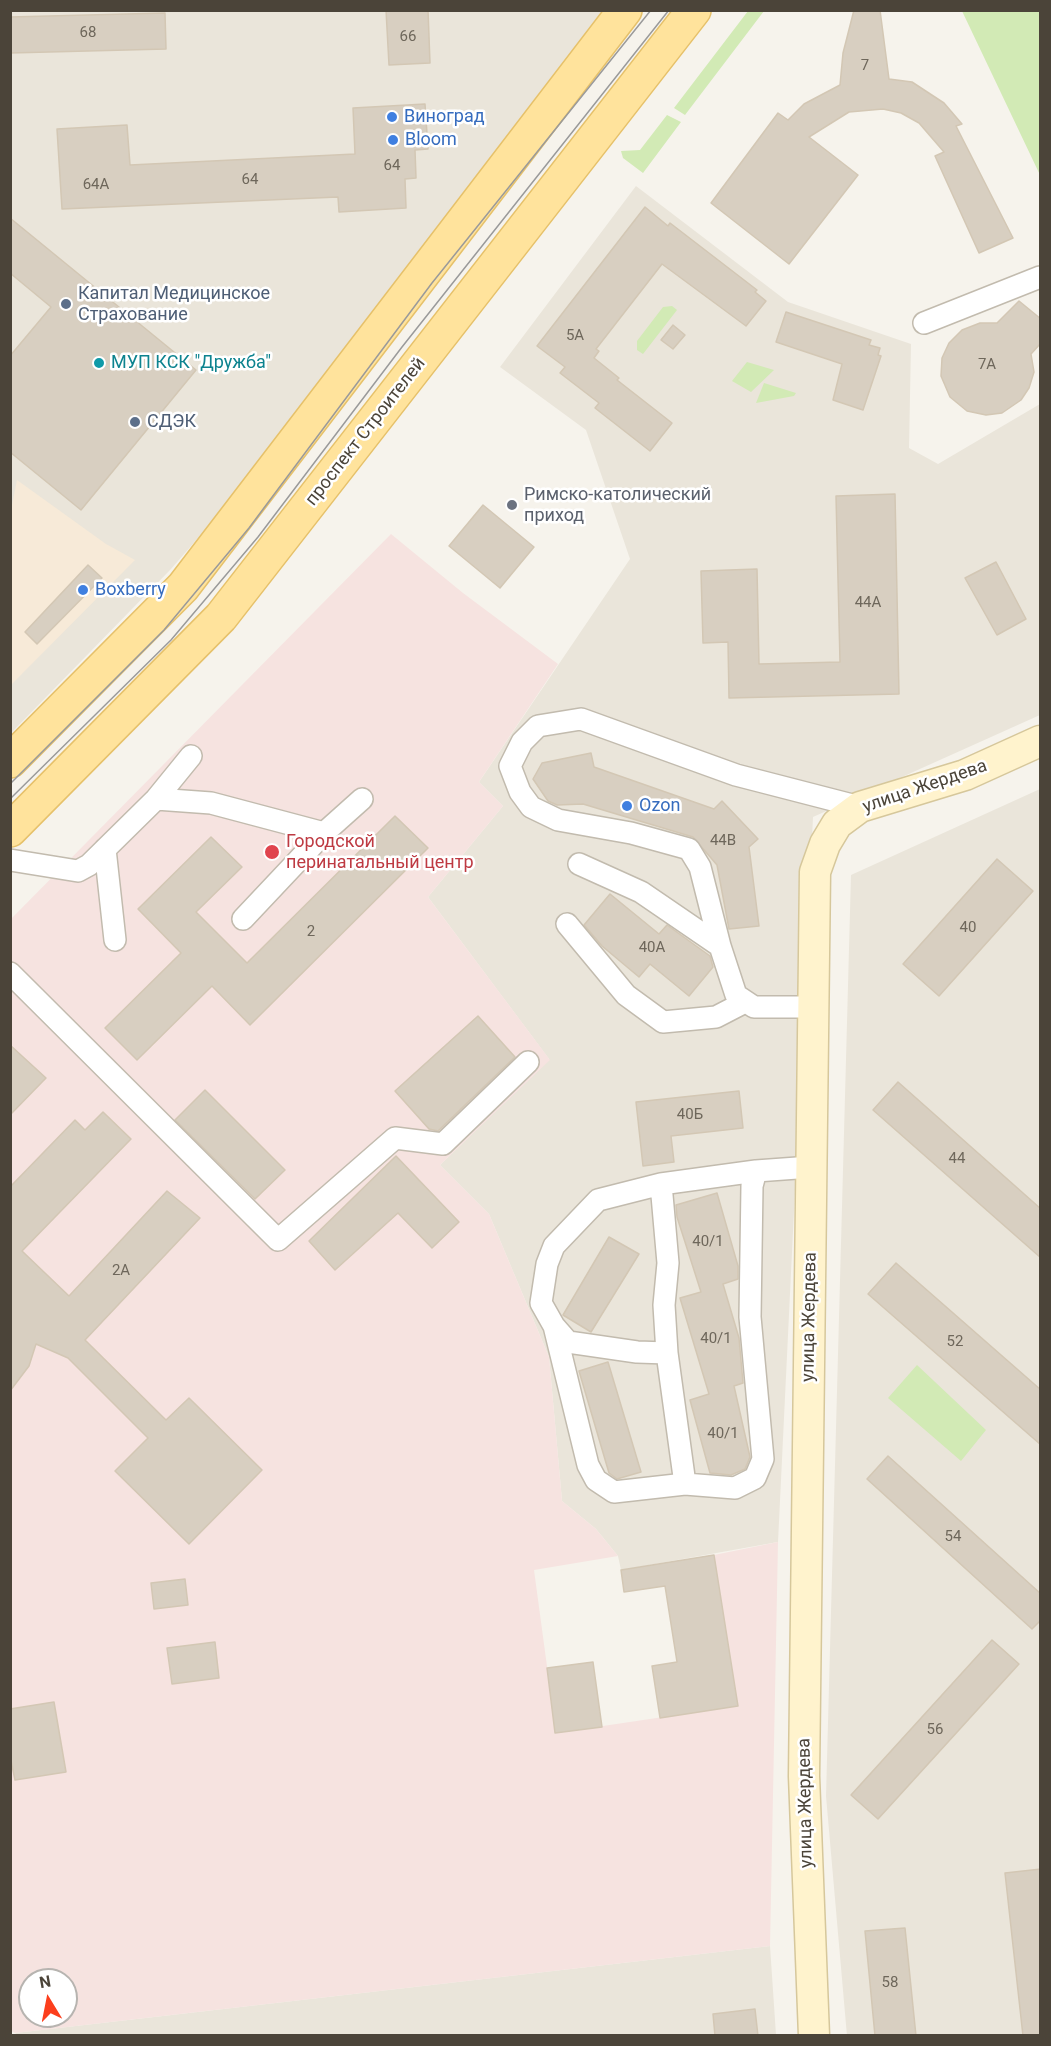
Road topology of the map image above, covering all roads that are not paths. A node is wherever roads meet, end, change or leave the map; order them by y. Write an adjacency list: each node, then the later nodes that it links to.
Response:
1 (625, 10): 7 (main road)
2 (694, 10): 11 (main road, проспект Строителей)
3 (1041, 277): 4 (street)
4 (924, 323)
5 (1041, 741): 10 (main road, улица Жердева)
6 (191, 756): 8 (street)
7 (10, 761)
8 (156, 799): 12 (street); 13 (street)
9 (362, 799): 12 (street)
10 (860, 807): 19 (street); 22 (main road, улица Жердева)
11 (10, 830)
12 (324, 833): 16 (street)
13 (105, 849): 14 (street); 18 (street)
14 (10, 860)
15 (579, 864): 19 (street)
16 (243, 919)
17 (567, 924): 21 (street)
18 (116, 940)
19 (720, 946): 21 (street)
20 (10, 973): 23 (street)
21 (745, 1002): 22 (street)
22 (813, 1007): 24 (main road, улица Жердева)
23 (528, 1062)
24 (811, 1167): 25 (street); 30 (main road, улица Жердева)
25 (756, 1171): 26 (street); 29 (street)
26 (661, 1184): 27 (street); 28 (street)
27 (554, 1326): 28 (street); 29 (street)
28 (667, 1353): 29 (street)
29 (685, 1484)
30 (814, 2036)

